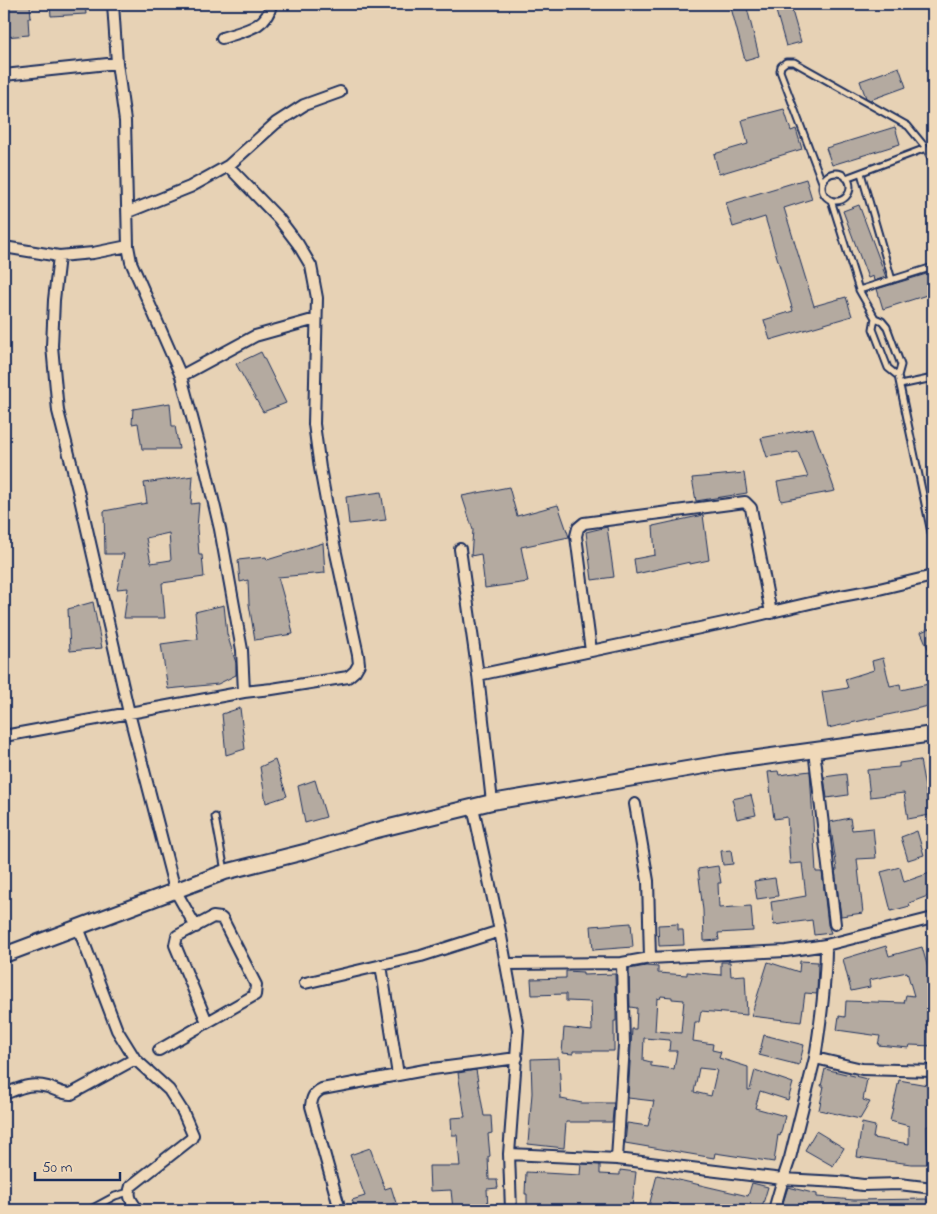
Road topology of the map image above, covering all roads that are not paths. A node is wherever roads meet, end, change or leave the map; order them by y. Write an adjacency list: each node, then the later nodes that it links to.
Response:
1 (113, 4): 4 (street)
2 (271, 4): 3 (street)
3 (222, 38)
4 (117, 64): 5 (street); 14 (street)
5 (4, 75)
6 (340, 92): 9 (street)
7 (926, 148): 8 (lane); 10 (lane); 12 (lane)
8 (933, 162)
9 (228, 166): 14 (street); 22 (street)
10 (861, 173): 11 (lane); 19 (lane)
11 (846, 178): 12 (lane); 13 (lane)
12 (822, 182): 13 (lane)
13 (831, 200): 20 (lane)
14 (128, 212): 15 (street)
15 (128, 246): 17 (street); 23 (street)
16 (4, 247): 17 (street)
17 (59, 256): 34 (street)
18 (933, 267): 19 (lane)
19 (892, 280): 20 (lane)
20 (859, 290): 21 (lane)
21 (874, 318): 24 (lane); 24 (lane)
22 (316, 319): 23 (street); 33 (street)
23 (181, 376): 33 (street)
24 (898, 376): 26 (lane)
25 (933, 378): 26 (lane)
26 (900, 385): 27 (lane)
27 (933, 542)
28 (460, 549): 32 (street)
29 (933, 576): 30 (street)
30 (771, 613): 31 (street); 31 (street)
31 (591, 651): 32 (street)
32 (478, 675): 38 (street)
33 (244, 692): 34 (street)
34 (129, 713): 36 (street); 43 (street)
35 (933, 734): 37 (main road)
36 (4, 736)
37 (814, 750): 38 (main road); 45 (street)
38 (492, 802): 40 (main road)
39 (635, 804): 51 (street)
40 (473, 807): 42 (main road); 48 (street)
41 (215, 817): 42 (lane)
42 (226, 872): 43 (main road)
43 (175, 890): 46 (main road); 47 (street)
44 (933, 918): 49 (street)
45 (835, 924)
46 (78, 927): 50 (main road); 60 (street)
47 (196, 927): 56 (street); 56 (street)
48 (500, 931): 53 (street); 54 (street)
49 (826, 945): 51 (street); 59 (street)
50 (4, 955)
51 (650, 958): 52 (street)
52 (622, 962): 53 (street); 65 (street)
53 (506, 964): 58 (street)
54 (381, 965): 55 (street); 62 (street)
55 (305, 983)
56 (207, 1022): 57 (street)
57 (159, 1050)
58 (517, 1058): 62 (street); 64 (street)
59 (815, 1058): 61 (street); 66 (street)
60 (135, 1059): 63 (street); 68 (street)
61 (933, 1071)
62 (398, 1075): 71 (street)
63 (4, 1094)
64 (509, 1154): 65 (street); 72 (street)
65 (617, 1159): 66 (street)
66 (783, 1179): 67 (street); 73 (street)
67 (933, 1188)
68 (129, 1192): 69 (lane); 70 (street)
69 (89, 1210)
70 (138, 1210)
71 (340, 1210)
72 (511, 1210)
73 (774, 1210)

